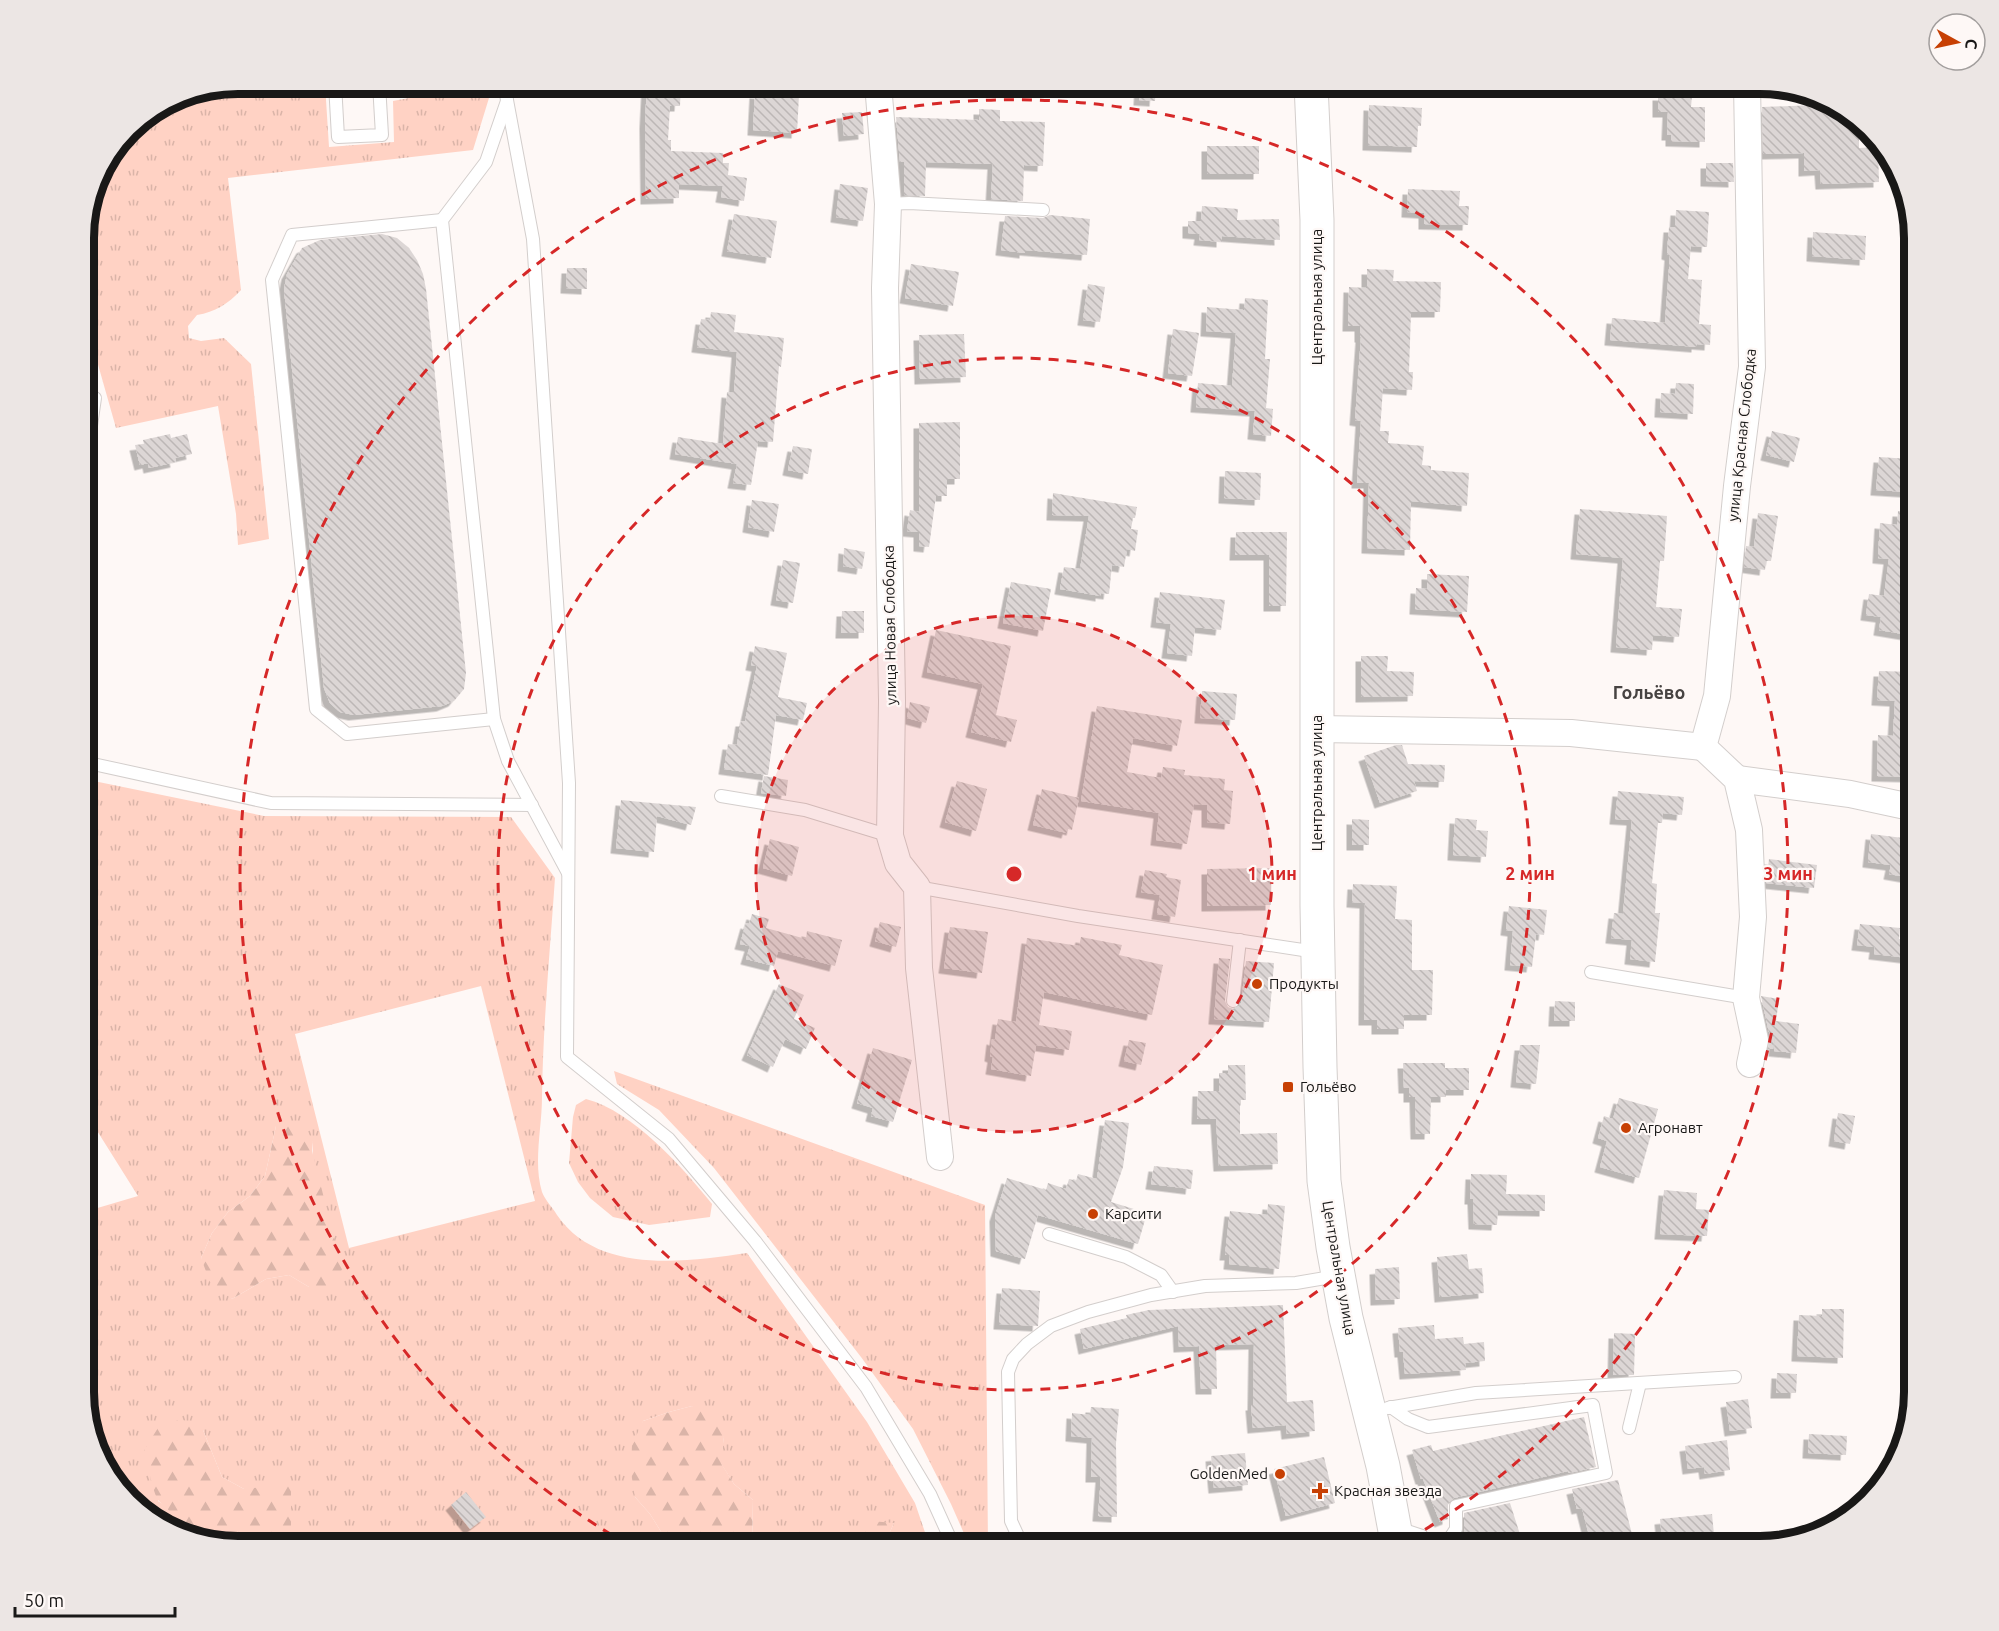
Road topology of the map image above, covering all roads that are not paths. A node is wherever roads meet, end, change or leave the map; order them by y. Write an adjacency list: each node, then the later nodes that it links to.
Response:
1 (1311, 94): 12 (main road, Центральная улица)
2 (1747, 94): 13 (street, улица Красная Слободка)
3 (335, 95): 4 (lane)
4 (379, 95)
5 (506, 95): 7 (lane)
6 (879, 95): 8 (street, улица Новая Слободка)
7 (507, 100): 10 (lane); 20 (lane)
8 (888, 204): 9 (lane); 19 (street, улица Новая Слободка)
9 (1043, 210)
10 (442, 220): 11 (lane); 11 (lane)
11 (494, 719): 17 (lane)
12 (1317, 729): 13 (street); 23 (main road, Центральная улица)
13 (1703, 747): 15 (street)
14 (95, 764): 17 (lane)
15 (1737, 779): 18 (street); 25 (street)
16 (721, 796): 19 (lane)
17 (532, 805): 20 (lane)
18 (1904, 806)
19 (890, 836): 21 (street, улица Новая Слободка)
20 (569, 874): 36 (lane)
21 (917, 887): 22 (lane); 28 (street)
22 (1240, 940): 23 (lane); 26 (lane)
23 (1318, 952): 30 (main road, Центральная улица)
24 (1591, 972): 25 (lane)
25 (1746, 998): 27 (street)
26 (1233, 1001)
27 (1750, 1064)
28 (940, 1157)
29 (1049, 1234): 31 (lane)
30 (1338, 1276): 31 (lane); 34 (main road, Центральная улица)
31 (1173, 1292): 37 (lane)
32 (1735, 1377): 33 (lane)
33 (1640, 1383): 34 (lane); 35 (lane)
34 (1380, 1410): 38 (main road, Центральная улица); 39 (lane)
35 (1629, 1428)
36 (949, 1536)
37 (1018, 1536)
38 (1396, 1536)
39 (1451, 1536)

